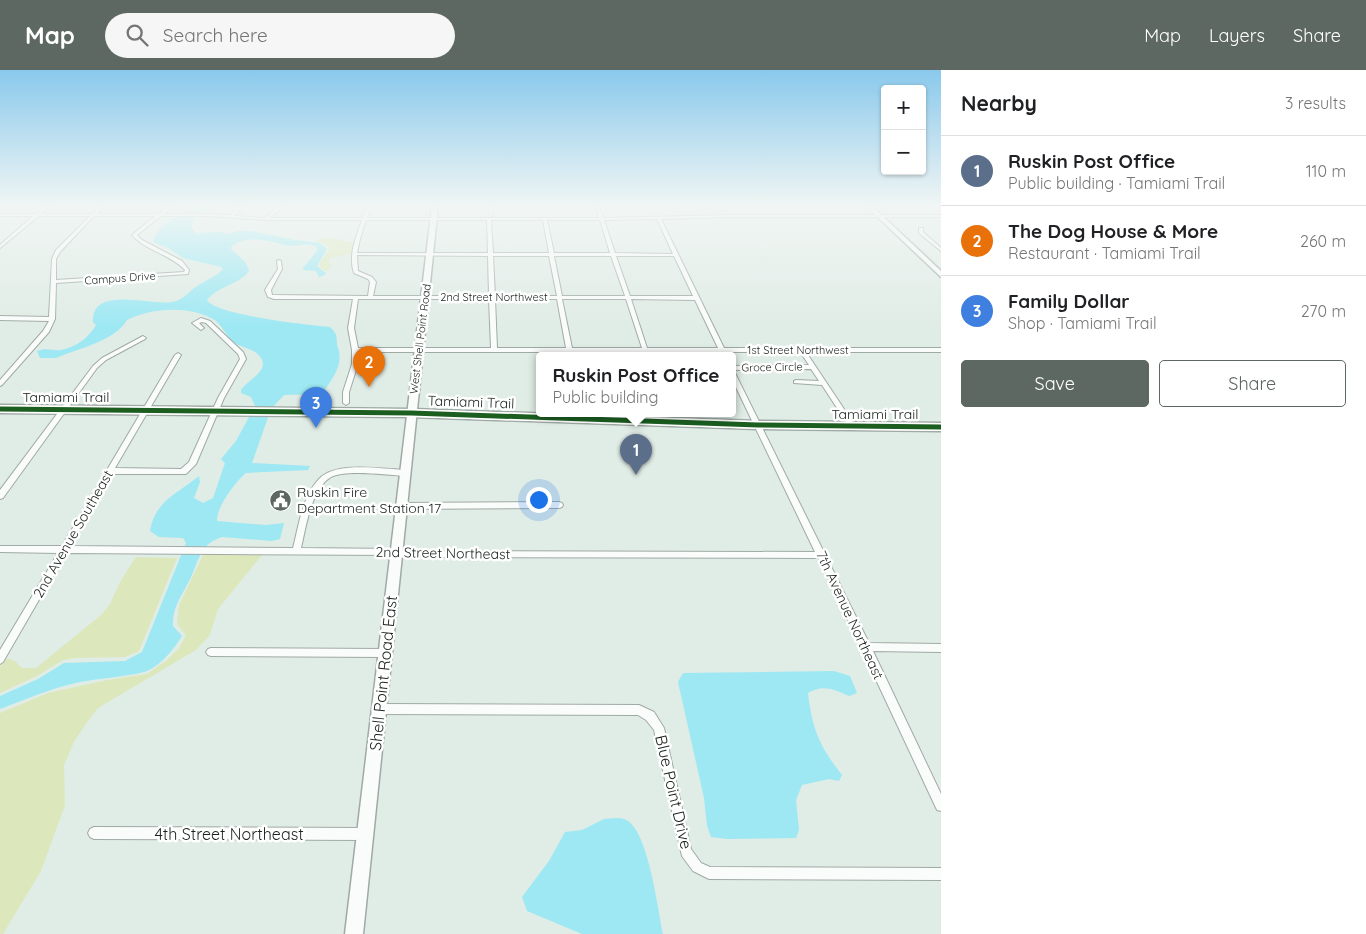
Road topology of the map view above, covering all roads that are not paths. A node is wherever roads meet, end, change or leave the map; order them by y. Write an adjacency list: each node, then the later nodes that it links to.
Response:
1 (63, 246): 18 (street)
2 (150, 246): 18 (street, Campus Drive)
3 (357, 246): 10 (street)
4 (431, 246): 11 (street, West Shell Point Road)
5 (490, 246): 12 (street)
6 (550, 246): 13 (street)
7 (610, 246): 14 (street)
8 (672, 246): 15 (street)
9 (911, 246): 17 (street)
10 (355, 254): 11 (street); 20 (street)
11 (430, 255): 12 (street); 21 (street, West Shell Point Road)
12 (490, 255): 13 (street); 22 (street)
13 (552, 255): 14 (street); 23 (street)
14 (613, 255): 15 (street); 24 (street)
15 (676, 255): 25 (street)
16 (279, 261): 19 (street, 2nd Street Northwest)
17 (941, 275)
18 (54, 282): 27 (street)
19 (356, 297): 20 (street, 2nd Street Northwest); 30 (street)
20 (370, 297): 21 (street, 2nd Street Northwest)
21 (425, 297): 22 (street, 2nd Street Northwest); 31 (street, West Shell Point Road)
22 (492, 298): 23 (street, 2nd Street Northwest); 32 (street)
23 (560, 298): 24 (street, 2nd Street Northwest); 33 (street)
24 (628, 298): 25 (street, 2nd Street Northwest); 34 (street)
25 (696, 298): 38 (street)
26 (0, 318): 27 (street)
27 (52, 319): 46 (street)
28 (201, 328): 51 (street)
29 (143, 338): 49 (street)
30 (355, 350): 31 (street, 1st Street Northwest); 48 (street)
31 (418, 350): 32 (street, 1st Street Northwest); 53 (street, West Shell Point Road)
32 (494, 350): 33 (street, 1st Street Northwest)
33 (569, 350): 34 (street, 1st Street Northwest)
34 (645, 350): 37 (street, 1st Street Northwest)
35 (802, 350): 36 (street, 1st Street Northwest); 39 (street, 1st Street Northwest); 41 (street)
36 (941, 350)
37 (698, 352)
38 (723, 352)
39 (736, 353)
40 (178, 355): 50 (street, 2nd Avenue Southeast)
41 (812, 367): 42 (street, Groce Circle); 45 (street)
42 (736, 368)
43 (736, 380): 64 (street, 7th Avenue Northeast)
44 (796, 382): 45 (street)
45 (822, 383): 65 (street)
46 (0, 384)
47 (0, 400): 49 (main road, Tamiami Trail)
48 (346, 403): 52 (main road, Tamiami Trail); 53 (main road, Tamiami Trail)
49 (66, 405): 50 (main road, Tamiami Trail); 54 (main road, Tamiami Trail); 69 (street)
50 (148, 406): 51 (main road, Tamiami Trail); 67 (street, 2nd Avenue Southeast)
51 (218, 406): 52 (main road, Tamiami Trail); 67 (street)
52 (276, 406): 53 (main road, Tamiami Trail)
53 (411, 408): 55 (main road, Tamiami Trail); 57 (main road, Tamiami Trail); 68 (street, Shell Point Road East)
54 (0, 409)
55 (536, 409)
56 (536, 414): 57 (main road)
57 (521, 416): 58 (main road, Tamiami Trail)
58 (536, 417)
59 (548, 417): 63 (main road, Tamiami Trail)
60 (606, 417): 63 (main road)
61 (718, 417): 64 (main road, Tamiami Trail)
62 (941, 418): 65 (main road, Tamiami Trail)
63 (601, 419): 64 (main road, Tamiami Trail)
64 (755, 420): 65 (main road, Tamiami Trail); 76 (street, 7th Avenue Northeast)
65 (849, 422): 66 (main road, Tamiami Trail)
66 (941, 427)
67 (110, 471): 73 (street, 2nd Avenue Southeast)
68 (405, 472): 71 (street, Shell Point Road East); 74 (street)
69 (0, 496)
70 (559, 505): 71 (street)
71 (401, 506): 75 (street, Shell Point Road East)
72 (0, 549): 73 (street, 2nd Street Northeast)
73 (64, 549): 74 (street, 2nd Street Northeast); 81 (street, 2nd Avenue Southeast)
74 (296, 551): 75 (street, 2nd Street Northeast)
75 (396, 552): 76 (street, 2nd Street Northeast); 80 (street, Shell Point Road East)
76 (822, 555): 77 (street, 7th Avenue Northeast)
77 (866, 647): 78 (street); 83 (street, 7th Avenue Northeast)
78 (941, 648)
79 (211, 652): 80 (street)
80 (385, 653): 82 (street, Shell Point Road East)
81 (0, 659)
82 (379, 710): 85 (street, Shell Point Road East); 86 (street, Blue Point Drive)
83 (941, 806)
84 (94, 833): 85 (street, 4th Street Northeast)
85 (365, 834): 87 (street, Shell Point Road East)
86 (941, 874)
87 (354, 934)

